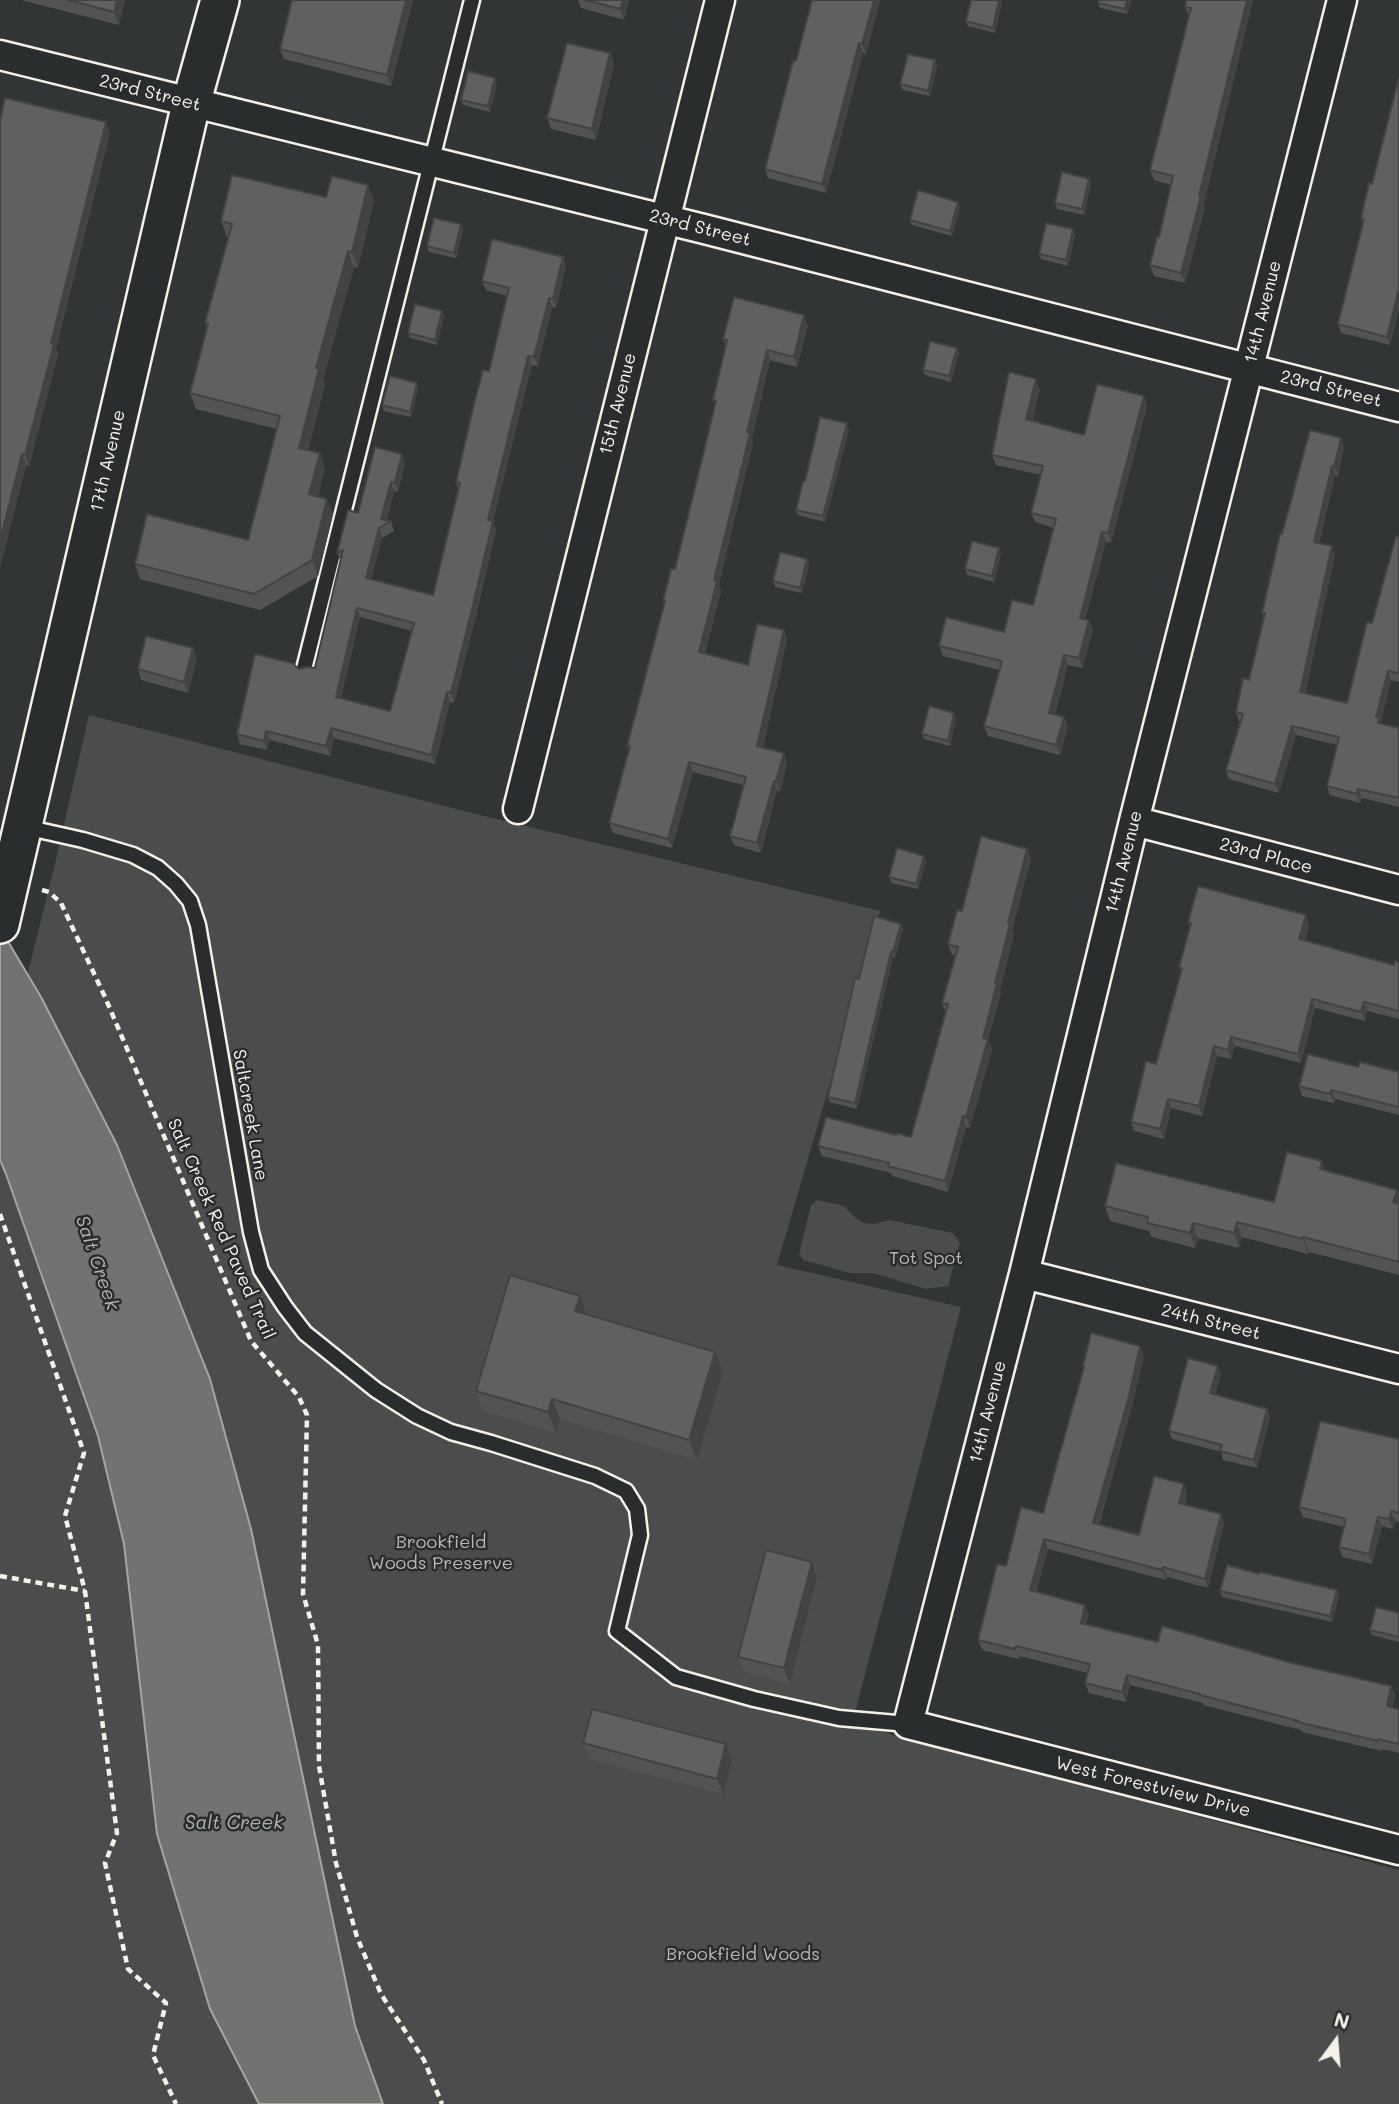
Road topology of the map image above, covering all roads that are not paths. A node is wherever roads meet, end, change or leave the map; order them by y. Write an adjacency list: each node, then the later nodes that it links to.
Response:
1 (220, 0): 6 (street, 17th Avenue)
2 (472, 0): 7 (lane)
3 (720, 0): 8 (street, 15th Avenue)
4 (1342, 0): 9 (street, 14th Avenue)
5 (0, 55): 6 (street, 23rd Street)
6 (191, 104): 7 (street, 23rd Street); 14 (street, 17th Avenue)
7 (431, 162): 8 (street, 23rd Street); 11 (lane)
8 (664, 219): 9 (street, 23rd Street); 12 (street, 15th Avenue)
9 (1249, 368): 10 (street, 23rd Street); 13 (street, 14th Avenue)
10 (1399, 407)
11 (304, 669)
12 (518, 809)
13 (1134, 821): 15 (street, 23rd Place); 17 (street, 14th Avenue)
14 (23, 827): 16 (street, 17th Avenue); 19 (lane, Saltcreek Lane)
15 (1399, 890)
16 (0, 924)
17 (1024, 1274): 18 (street, 24th Street); 19 (street, 14th Avenue)
18 (1399, 1369)
19 (908, 1724): 20 (street, West Forestview Drive)
20 (1399, 1850)

